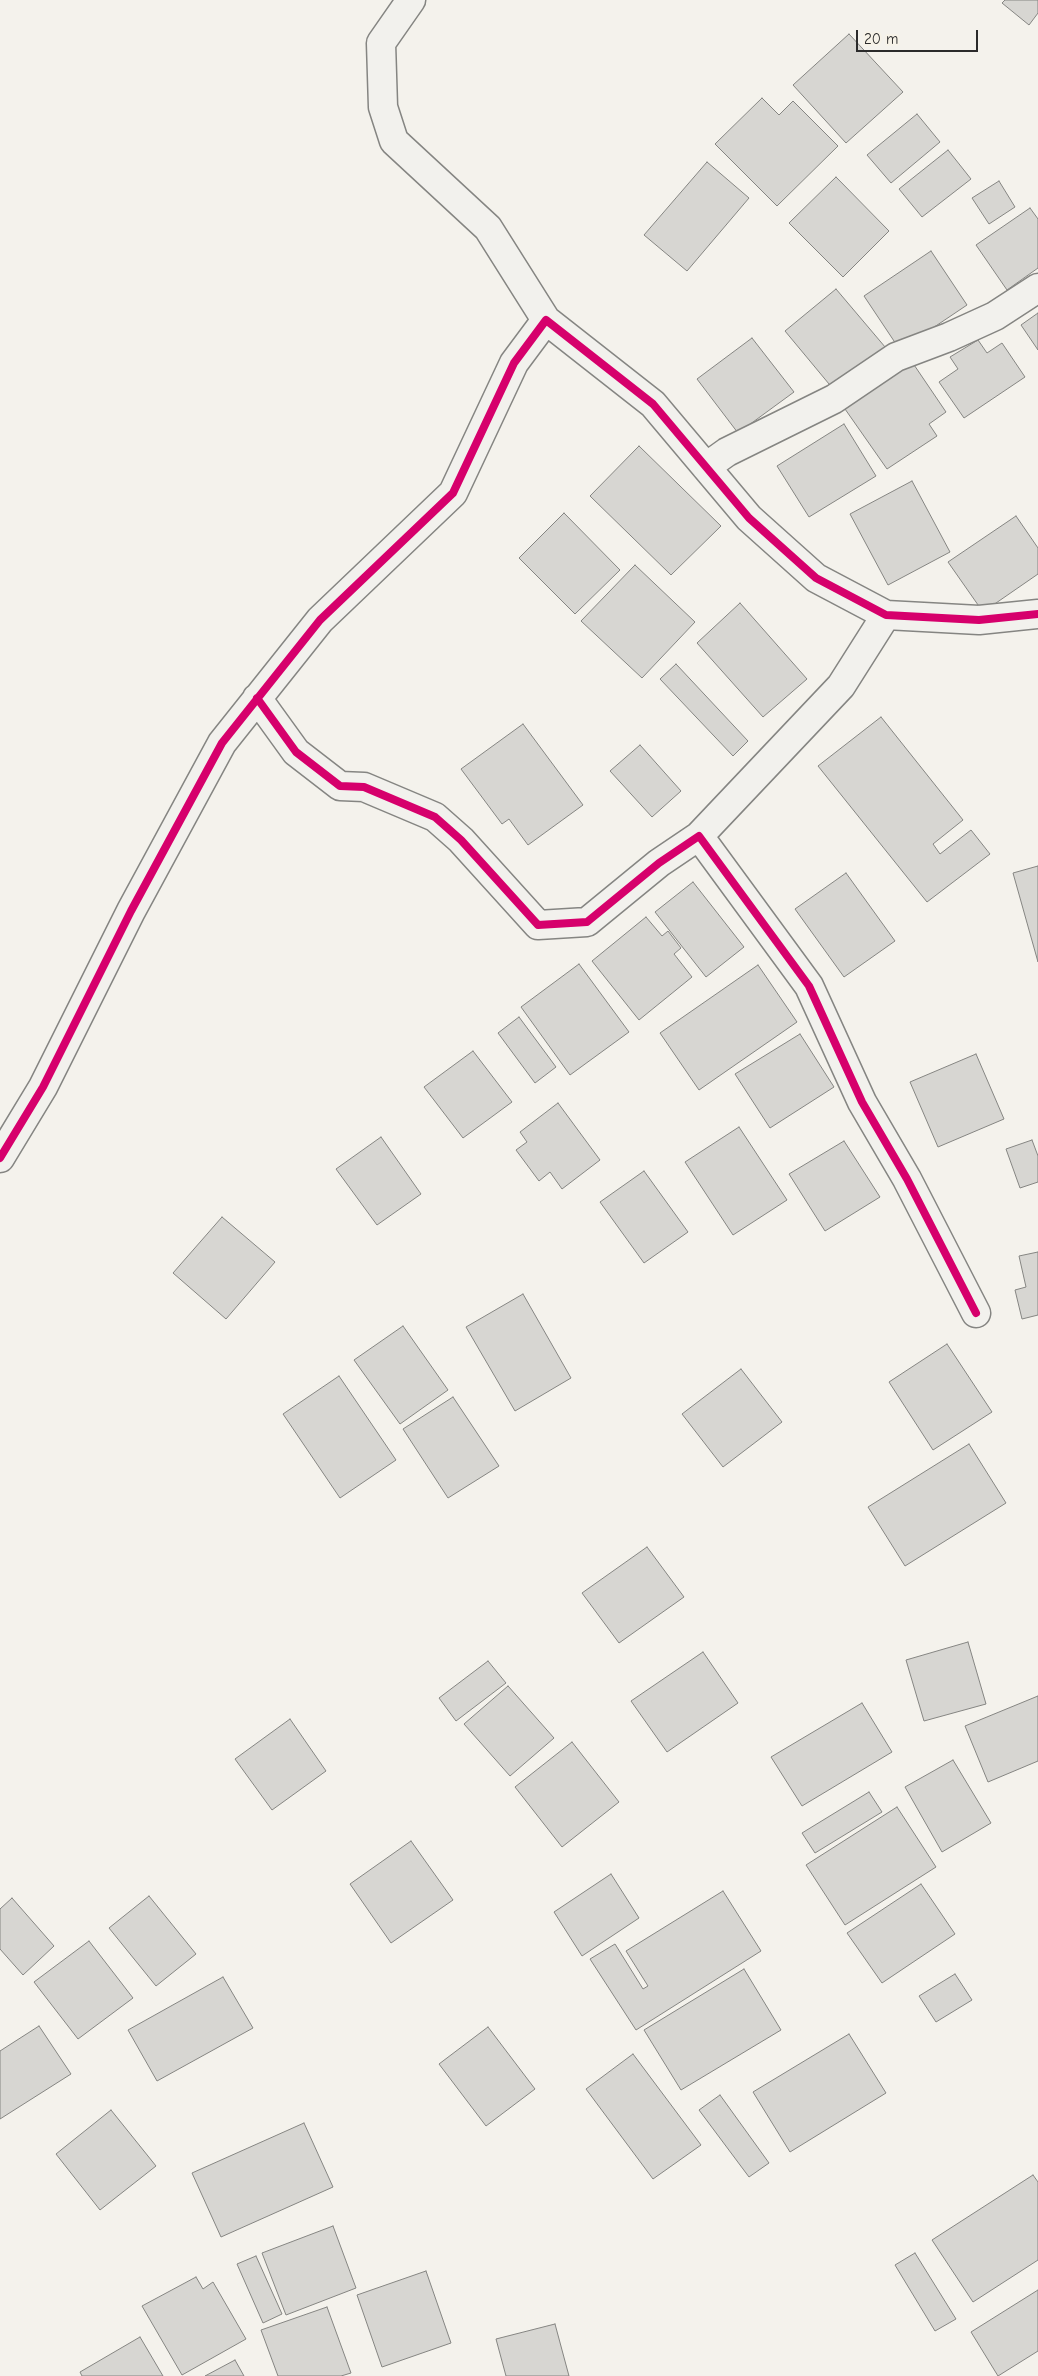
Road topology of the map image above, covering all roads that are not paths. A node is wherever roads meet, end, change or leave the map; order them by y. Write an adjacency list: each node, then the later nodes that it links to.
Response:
1 (411, 0): 3 (street)
2 (1038, 288): 4 (street)
3 (546, 320): 4 (street); 7 (street)
4 (706, 467): 6 (street)
5 (1038, 614): 6 (street)
6 (886, 615): 8 (street)
7 (257, 698): 8 (street); 9 (street)
8 (699, 836): 10 (street)
9 (0, 1158)
10 (976, 1314)

